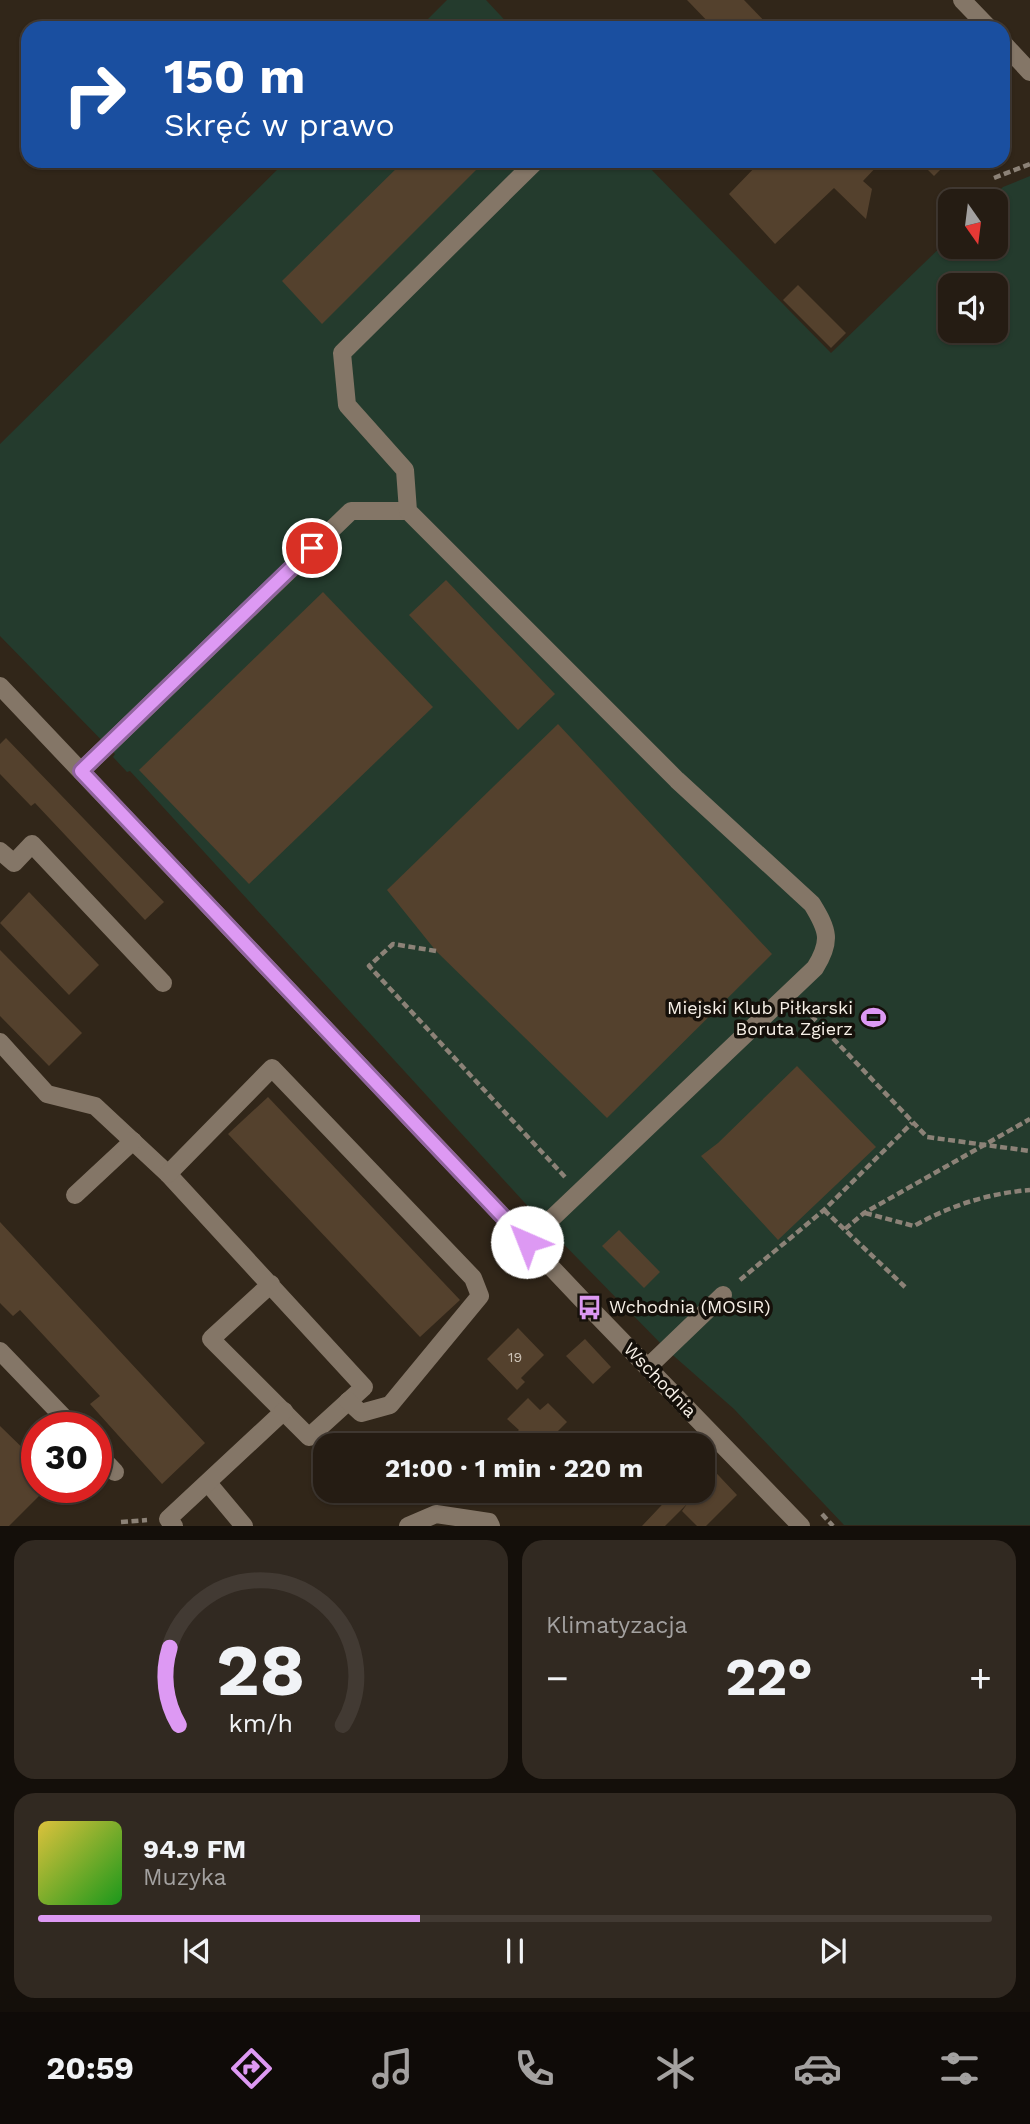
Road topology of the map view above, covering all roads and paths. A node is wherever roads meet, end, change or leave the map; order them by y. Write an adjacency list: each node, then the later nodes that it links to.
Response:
1 (962, 0): 2 (street)
2 (982, 21)
3 (1010, 51): 4 (street)
4 (1030, 72)
5 (1030, 164): 7 (path)
6 (530, 168): 8 (street)
7 (994, 178)
8 (408, 511): 10 (street); 14 (street)
9 (0, 686): 10 (street, Wschodnia)
10 (81, 771): 28 (street, Wschodnia)
11 (0, 851): 13 (street)
12 (436, 951): 23 (path)
13 (163, 983)
14 (789, 992): 17 (path); 23 (street)
15 (0, 1042): 18 (street)
16 (1030, 1119): 19 (path)
17 (912, 1123): 19 (path); 25 (path)
18 (133, 1141): 21 (street); 24 (street)
19 (981, 1144): 20 (path); 26 (path)
20 (1030, 1151)
21 (169, 1174): 29 (street); 34 (street)
22 (1030, 1190): 26 (path)
23 (580, 1193): 28 (street)
24 (75, 1195)
25 (824, 1210): 27 (path); 31 (path)
26 (864, 1213): 27 (path)
27 (845, 1229): 30 (path)
28 (527, 1242): 33 (street, Wschodnia)
29 (271, 1284): 34 (street); 35 (street)
30 (905, 1287)
31 (723, 1295): 33 (street)
32 (0, 1351): 36 (street)
33 (648, 1367): 44 (street, Wschodnia)
34 (348, 1401): 35 (street)
35 (284, 1411): 39 (street)
36 (59, 1412)
37 (112, 1468): 38 (street)
38 (116, 1472)
39 (208, 1483): 40 (street); 41 (street)
40 (174, 1525)
41 (244, 1525)
42 (408, 1525): 43 (street)
43 (491, 1525)
44 (801, 1525)

